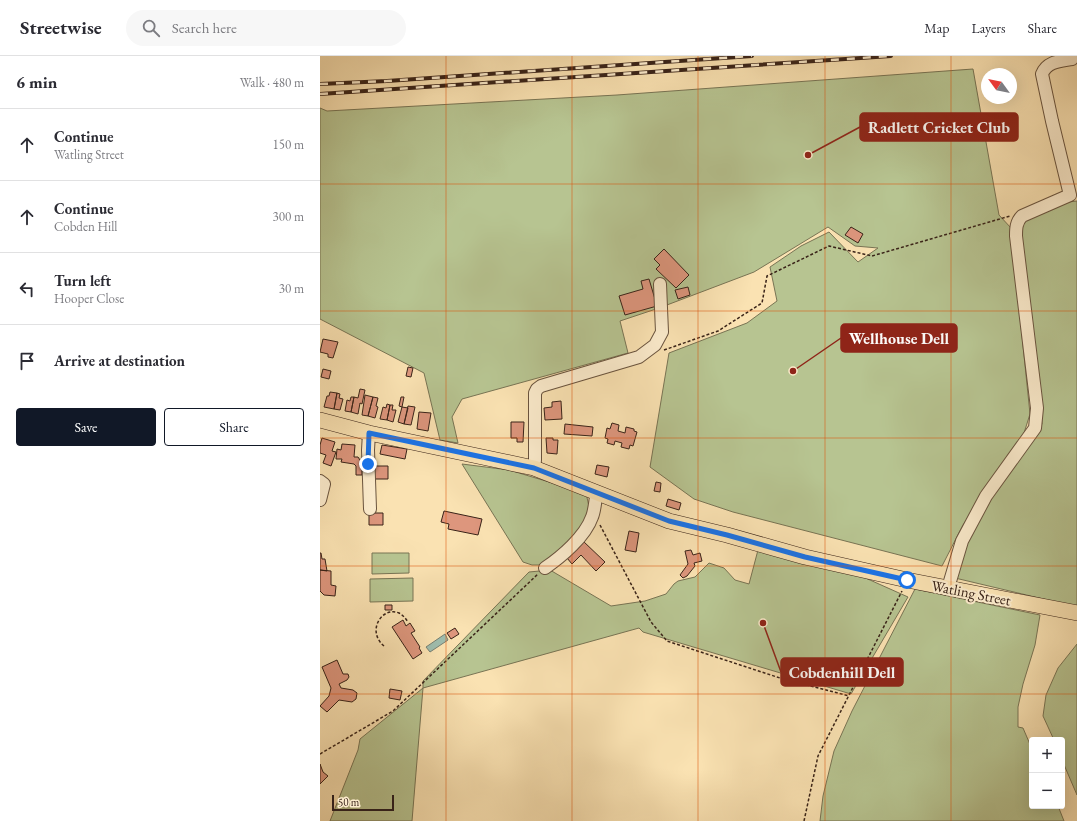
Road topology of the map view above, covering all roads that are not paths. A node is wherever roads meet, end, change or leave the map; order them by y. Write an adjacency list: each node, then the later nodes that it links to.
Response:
1 (1072, 59): 11 (lane)
2 (660, 284): 5 (lane)
3 (320, 420): 4 (main road, Watling Street)
4 (369, 433): 5 (main road, Watling Street); 9 (lane)
5 (534, 468): 7 (main road, Watling Street)
6 (320, 480): 8 (lane)
7 (597, 492): 10 (lane); 11 (main road, Watling Street)
8 (320, 500)
9 (370, 509)
10 (544, 568)
11 (948, 588): 12 (main road, Watling Street)
12 (1077, 613)

